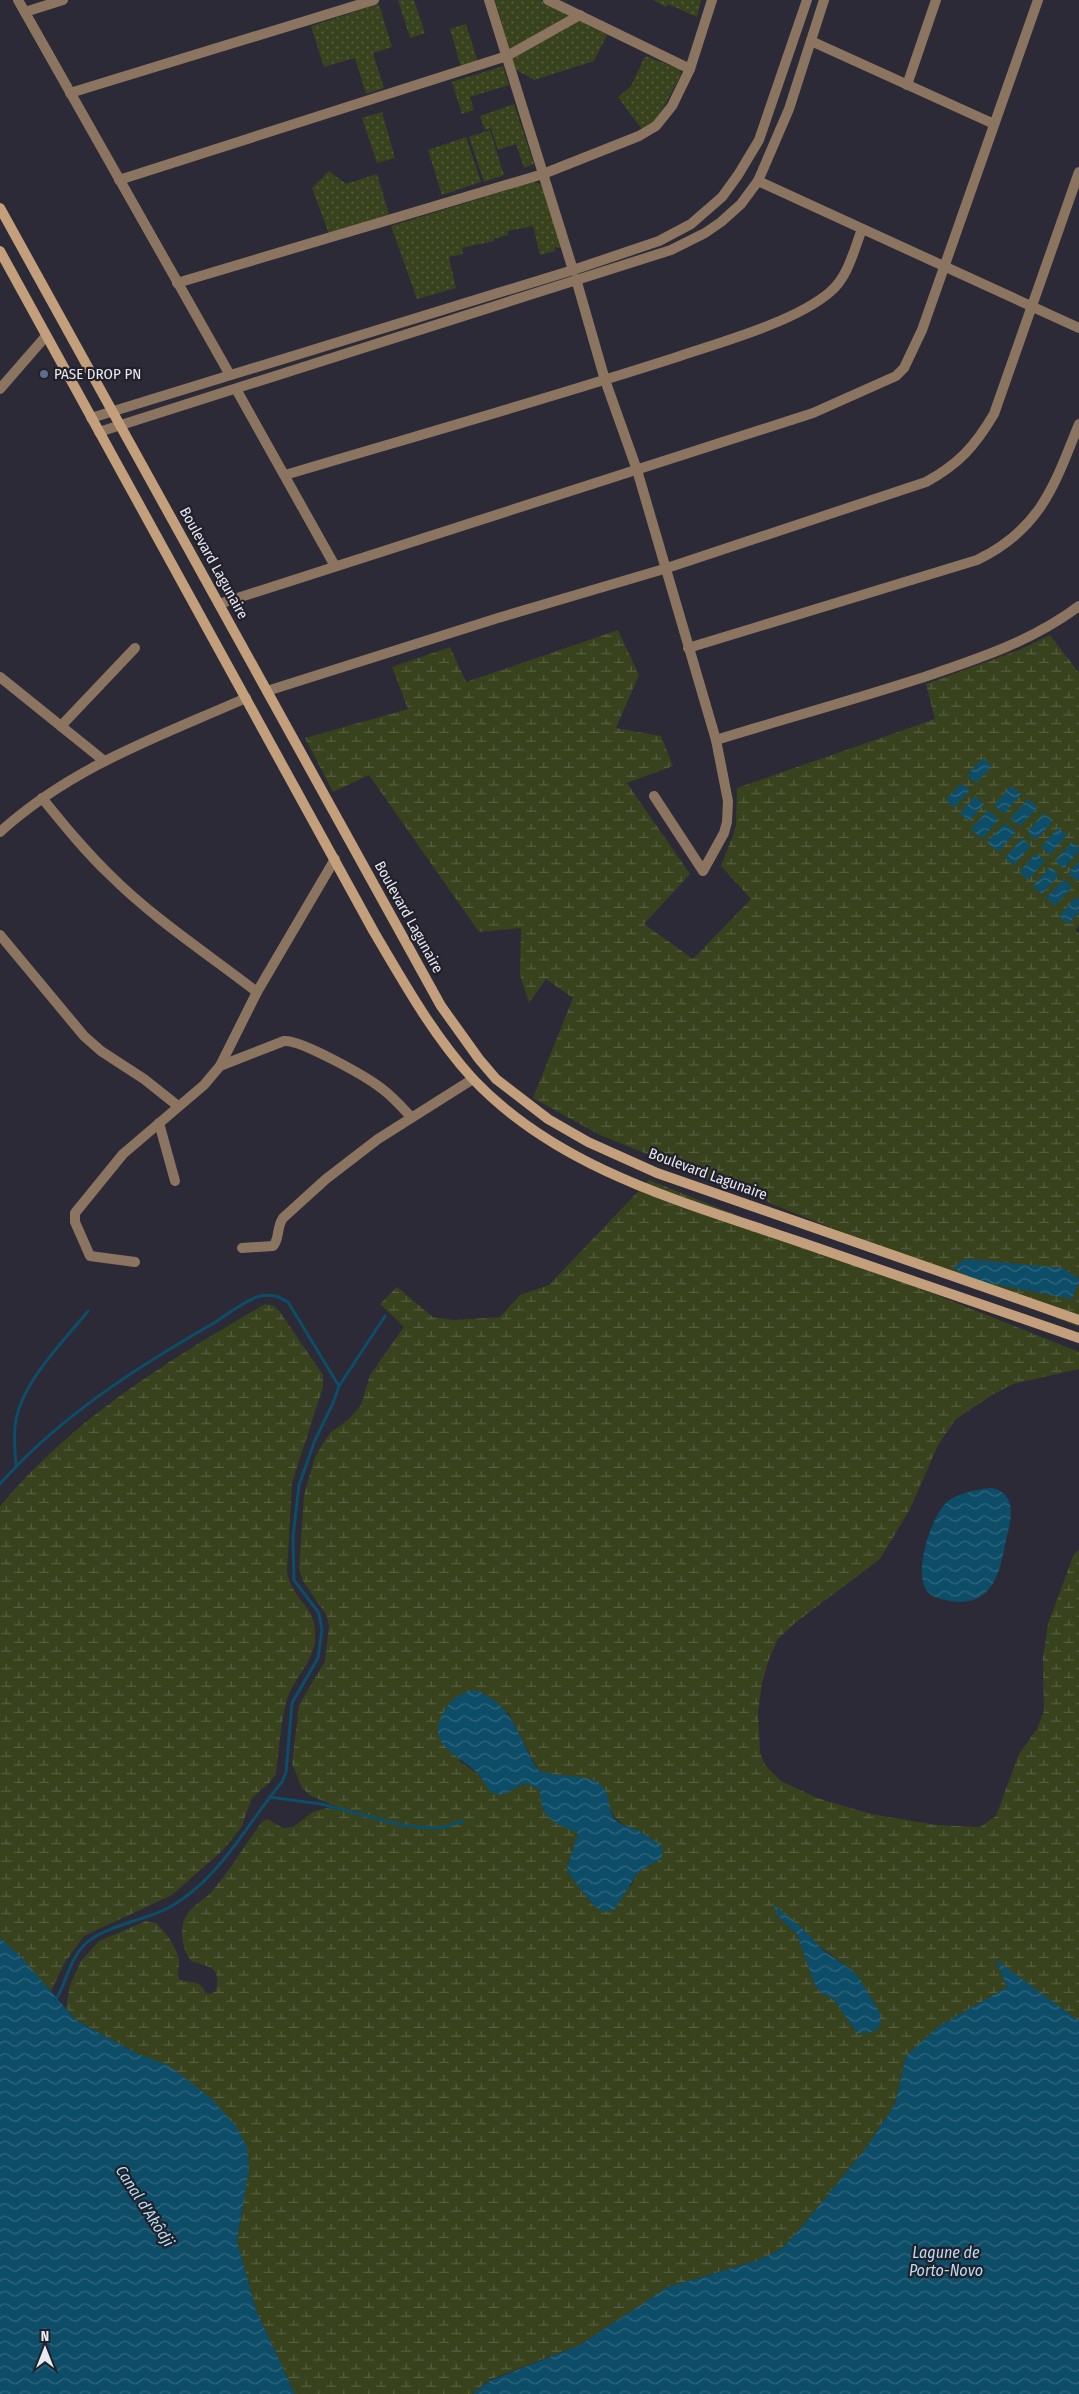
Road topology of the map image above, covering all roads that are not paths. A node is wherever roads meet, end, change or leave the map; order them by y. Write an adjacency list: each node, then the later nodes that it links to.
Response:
1 (18, 0): 11 (street)
2 (63, 0): 11 (street)
3 (374, 0): 17 (street)
4 (489, 0): 14 (street)
5 (548, 0): 12 (street)
6 (712, 0): 15 (street)
7 (807, 0): 27 (street)
8 (824, 0): 13 (street)
9 (936, 0): 16 (street)
10 (1038, 0): 18 (street)
11 (25, 12): 17 (street)
12 (580, 15): 14 (street); 15 (street)
13 (811, 41): 16 (street); 22 (street)
14 (507, 56): 20 (street); 21 (street)
15 (690, 69): 20 (street)
16 (907, 85): 18 (street)
17 (70, 93): 21 (street)
18 (994, 124): 26 (street)
19 (1079, 172): 29 (street)
20 (543, 174): 27 (street); 28 (street)
21 (119, 180): 28 (street)
22 (758, 181): 24 (street); 27 (street)
23 (0, 208): 36 (main road, Boulevard Lagunaire)
24 (862, 229): 26 (street); 33 (street)
25 (0, 251): 31 (main road)
26 (944, 266): 29 (street); 41 (street)
27 (575, 275): 32 (street); 33 (street); 35 (street)
28 (177, 283): 32 (street)
29 (1031, 306): 30 (street); 44 (street)
30 (1079, 328)
31 (46, 336): 34 (street); 37 (main road)
32 (230, 375): 36 (street)
33 (604, 380): 41 (street); 42 (street)
34 (0, 389)
35 (236, 389): 39 (street); 42 (street)
36 (113, 411): 37 (street); 39 (main road, Boulevard Lagunaire)
37 (91, 418): 40 (main road)
38 (1079, 424): 48 (street)
39 (121, 425): 40 (street); 45 (main road, Boulevard Lagunaire)
40 (99, 432): 51 (main road)
41 (636, 470): 43 (street); 44 (street)
42 (285, 475): 43 (street)
43 (335, 566): 45 (street)
44 (664, 569): 48 (street); 50 (street)
45 (219, 604): 50 (main road, Boulevard Lagunaire)
46 (1079, 606): 53 (street)
47 (135, 648): 52 (street)
48 (688, 648): 53 (street)
49 (0, 677): 52 (street)
50 (267, 691): 69 (main road, Boulevard Lagunaire)
51 (246, 698): 54 (street); 58 (main road)
52 (61, 726): 54 (street)
53 (716, 740): 55 (street)
54 (103, 760): 56 (street)
55 (654, 796)
56 (42, 798): 57 (street); 60 (street)
57 (0, 832)
58 (335, 859): 60 (street); 62 (main road)
59 (0, 935): 63 (street)
60 (257, 992): 61 (street)
61 (220, 1066): 63 (street); 64 (street)
62 (473, 1079): 64 (street); 70 (main road)
63 (178, 1106): 65 (street)
64 (412, 1117): 67 (street)
65 (159, 1123): 66 (street); 68 (street)
66 (175, 1181)
67 (242, 1248)
68 (135, 1262)
69 (1079, 1320)
70 (1079, 1338)

